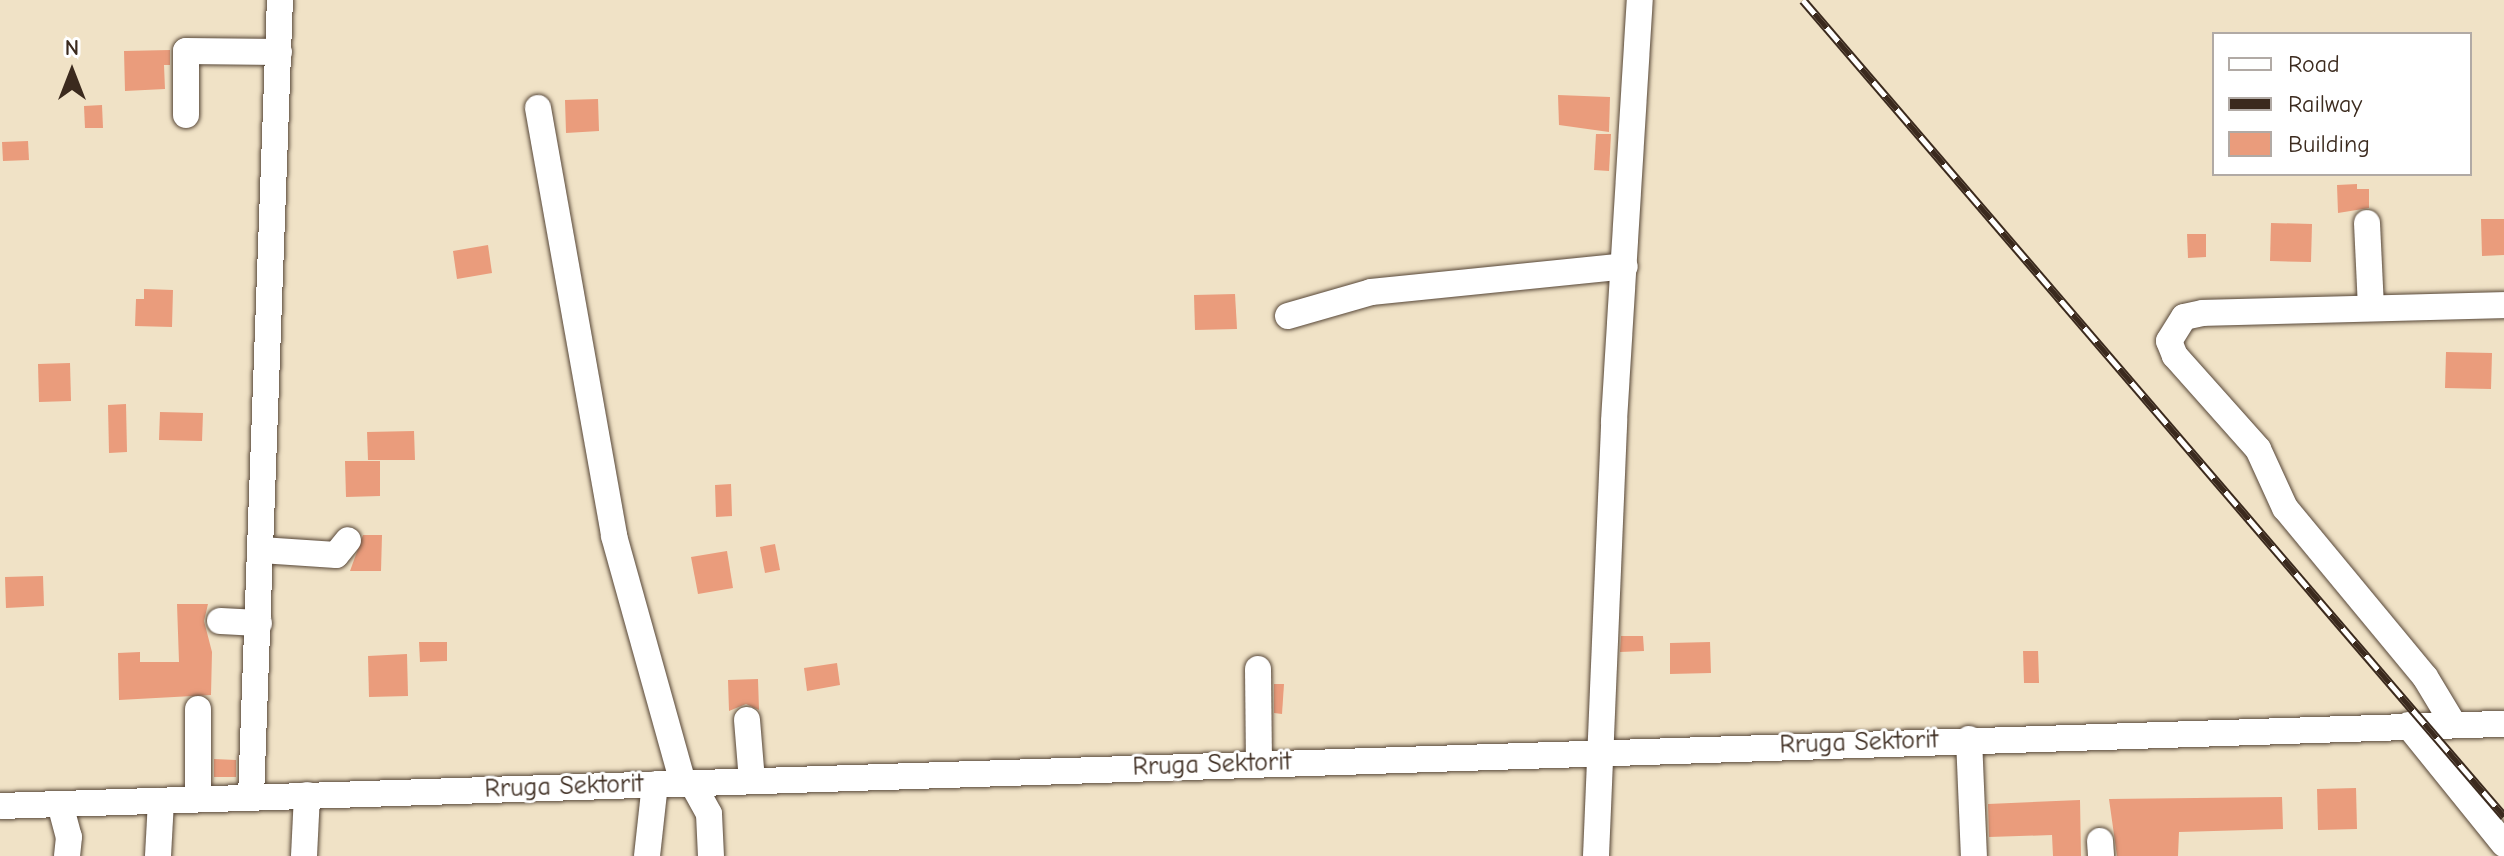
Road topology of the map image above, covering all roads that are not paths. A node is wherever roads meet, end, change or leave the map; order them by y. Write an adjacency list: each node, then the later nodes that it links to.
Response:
1 (280, 0): 3 (street)
2 (1640, 0): 7 (street)
3 (279, 52): 5 (street); 12 (street)
4 (538, 108): 25 (street)
5 (186, 115)
6 (2367, 223): 9 (street)
7 (1625, 266): 10 (street); 22 (street)
8 (2504, 305): 9 (street)
9 (2371, 308): 20 (street)
10 (1288, 316)
11 (348, 540): 12 (street)
12 (261, 550): 14 (street)
13 (220, 621): 14 (street)
14 (259, 623): 28 (street)
15 (1258, 669): 23 (street)
16 (198, 709): 29 (street)
17 (749, 720): 24 (street)
18 (2416, 724): 20 (street, Rruga Sektorit); 21 (street, Rruga Sektorit); 33 (street)
19 (2504, 724): 20 (street, Rruga Sektorit)
20 (2454, 725)
21 (1969, 739): 22 (street, Rruga Sektorit); 40 (street)
22 (1600, 752): 23 (street, Rruga Sektorit); 39 (street)
23 (1259, 764): 24 (street, Rruga Sektorit)
24 (752, 781): 25 (street, Rruga Sektorit)
25 (688, 783): 26 (street, Rruga Sektorit); 38 (street)
26 (655, 784): 27 (street, Rruga Sektorit); 37 (street)
27 (307, 795): 28 (street, Rruga Sektorit); 36 (street)
28 (251, 797): 29 (street, Rruga Sektorit)
29 (198, 799): 30 (street, Rruga Sektorit)
30 (161, 801): 31 (street, Rruga Sektorit); 35 (street)
31 (60, 804): 32 (street, Rruga Sektorit); 34 (street)
32 (0, 806)
33 (2501, 846)
34 (67, 856)
35 (158, 856)
36 (304, 856)
37 (647, 856)
38 (711, 856)
39 (1596, 856)
40 (1974, 856)

